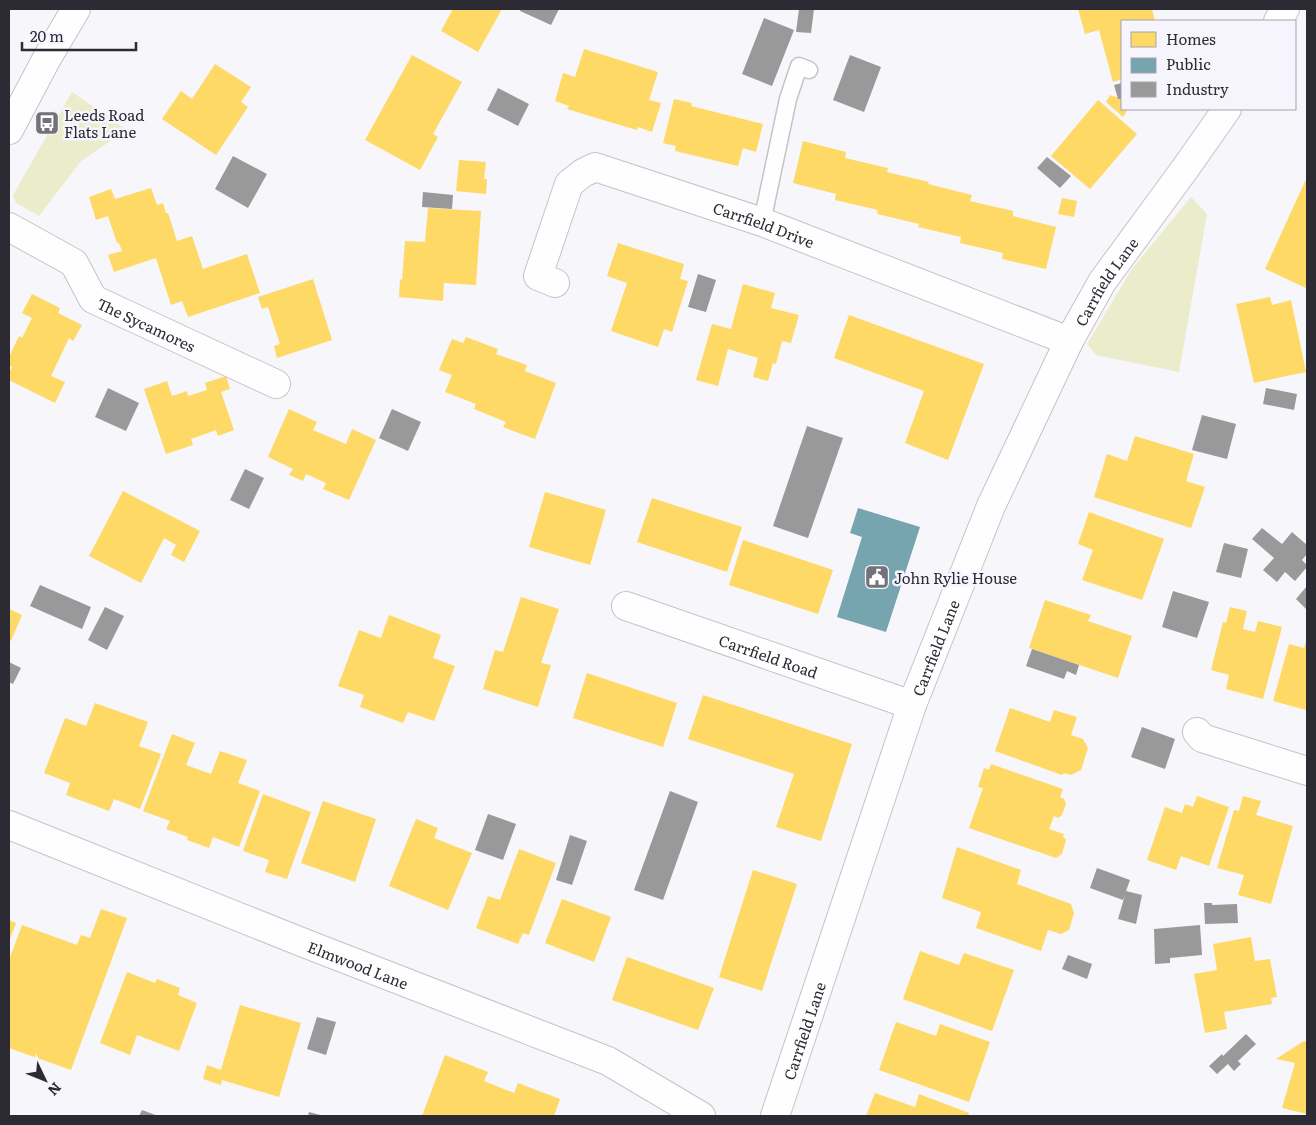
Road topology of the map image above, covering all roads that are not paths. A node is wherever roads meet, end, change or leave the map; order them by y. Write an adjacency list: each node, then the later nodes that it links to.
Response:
1 (76, 9): 6 (street)
2 (1285, 9): 3 (street)
3 (1279, 20)
4 (809, 70): 7 (lane)
5 (1226, 110): 10 (street, Carrfield Lane)
6 (9, 130)
7 (762, 222): 9 (street, Carrfield Drive); 10 (street, Carrfield Drive)
8 (9, 227): 11 (street, The Sycamores)
9 (555, 284)
10 (1069, 341): 13 (street, Carrfield Lane)
11 (276, 384)
12 (626, 606): 13 (street, Carrfield Road)
13 (912, 705): 18 (street, Carrfield Lane)
14 (1197, 732): 15 (street)
15 (1307, 771)
16 (9, 825): 17 (street, Elmwood Lane)
17 (701, 1116)
18 (775, 1116)

